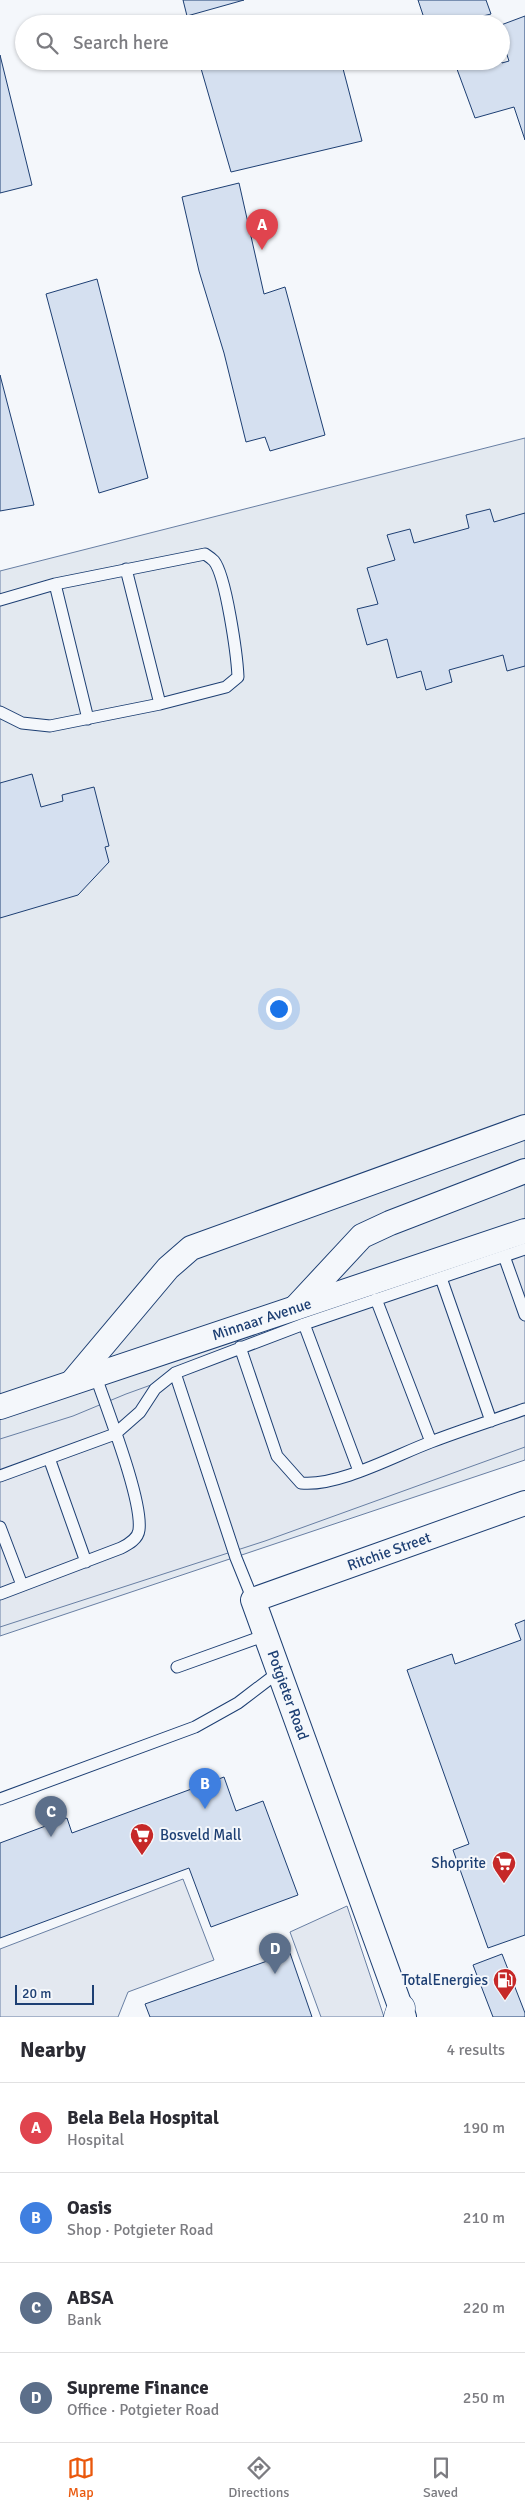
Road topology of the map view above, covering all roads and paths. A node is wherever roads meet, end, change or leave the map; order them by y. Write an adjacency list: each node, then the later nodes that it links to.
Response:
1 (126, 569): 2 (lane); 4 (lane); 4 (lane)
2 (55, 584): 3 (lane); 6 (lane)
3 (0, 600)
4 (160, 704): 6 (lane)
5 (0, 712): 6 (lane)
6 (88, 719)
7 (525, 1127): 19 (street)
8 (525, 1170): 15 (street)
9 (525, 1231): 15 (street, Minnaar Avenue)
10 (525, 1249): 11 (lane)
11 (504, 1256): 12 (lane); 14 (lane)
12 (441, 1278): 13 (lane); 22 (lane)
13 (376, 1299): 15 (lane); 24 (lane)
14 (525, 1315)
15 (299, 1316): 16 (lane); 18 (street, Minnaar Avenue); 26 (lane)
16 (240, 1347): 17 (lane); 26 (lane)
17 (175, 1373): 23 (lane); 33 (lane, Potgieter Road)
18 (95, 1374): 19 (street, Minnaar Avenue); 23 (lane)
19 (72, 1383): 20 (street, Minnaar Avenue)
20 (0, 1407)
21 (525, 1409): 22 (lane)
22 (491, 1421): 24 (lane)
23 (115, 1434): 25 (lane); 30 (lane)
24 (431, 1442): 26 (lane)
25 (50, 1458): 27 (lane); 30 (lane)
26 (359, 1471)
27 (0, 1476)
28 (525, 1503): 33 (street, Ritchie Street)
29 (0, 1527): 31 (lane)
30 (86, 1562): 31 (lane)
31 (22, 1585): 32 (lane)
32 (0, 1594)
33 (253, 1600): 34 (street, Potgieter Road)
34 (266, 1635): 35 (lane); 36 (street, Potgieter Road)
35 (177, 1667)
36 (280, 1671): 37 (lane); 38 (street, Potgieter Road)
37 (0, 1799)
38 (401, 2014)

